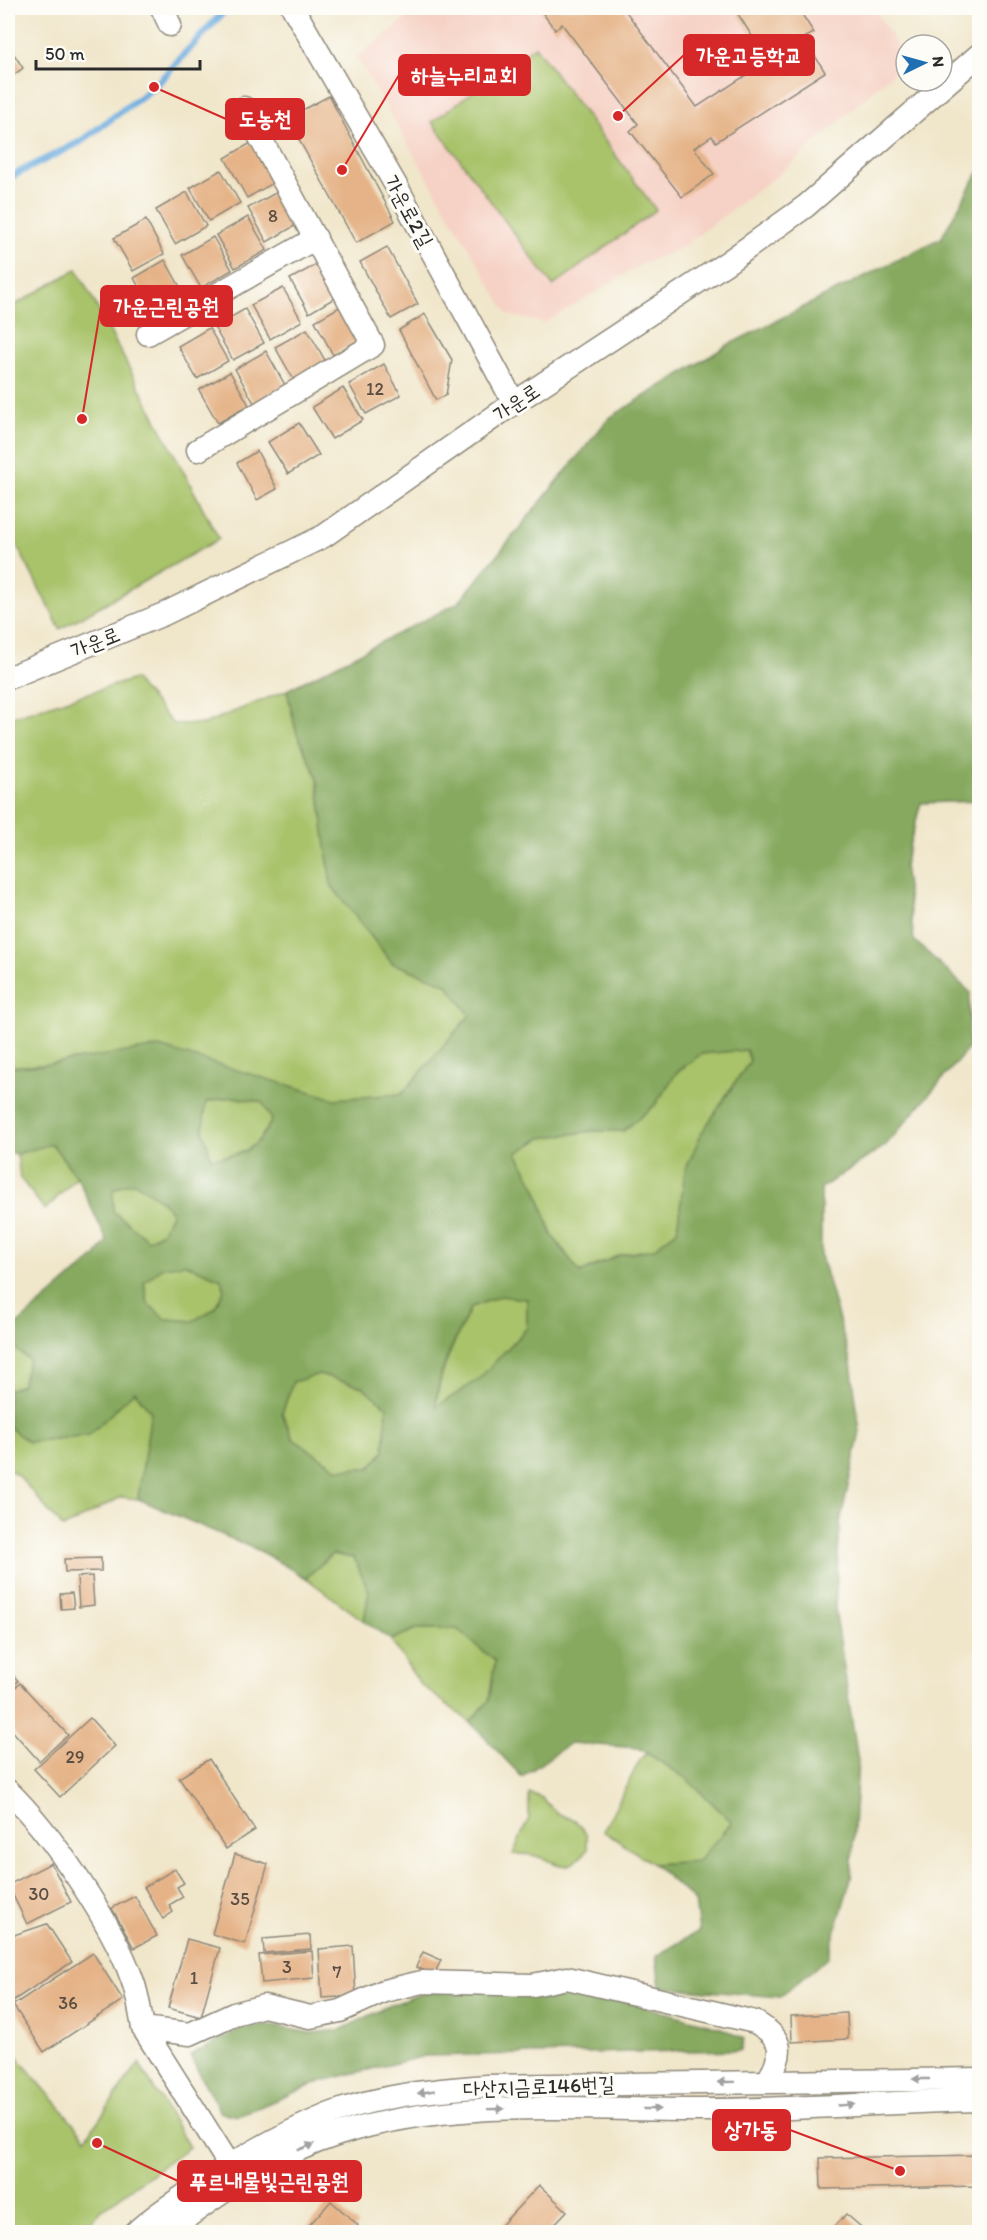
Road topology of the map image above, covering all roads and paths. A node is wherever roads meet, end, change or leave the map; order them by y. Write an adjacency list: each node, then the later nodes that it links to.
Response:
1 (297, 15): 6 (street, 가운로2길)
2 (980, 54): 6 (street, 가운로)
3 (244, 108): 4 (street)
4 (316, 238): 5 (street); 7 (street)
5 (148, 334)
6 (514, 403): 8 (street, 가운로)
7 (198, 450)
8 (8, 678)
9 (8, 1791): 10 (street)
10 (143, 2028): 12 (street); 14 (street)
11 (980, 2079): 12 (street, 다산지금로146번길, one-way to 12)
12 (768, 2081): 14 (street, 다산지금로146번길, one-way to 14)
13 (980, 2100): 14 (street, 다산지금로146번길, one-way to 13)
14 (234, 2172): 15 (street, 다산지금로146번길); 16 (street, 다산지금로146번길)
15 (136, 2232)
16 (167, 2232)

